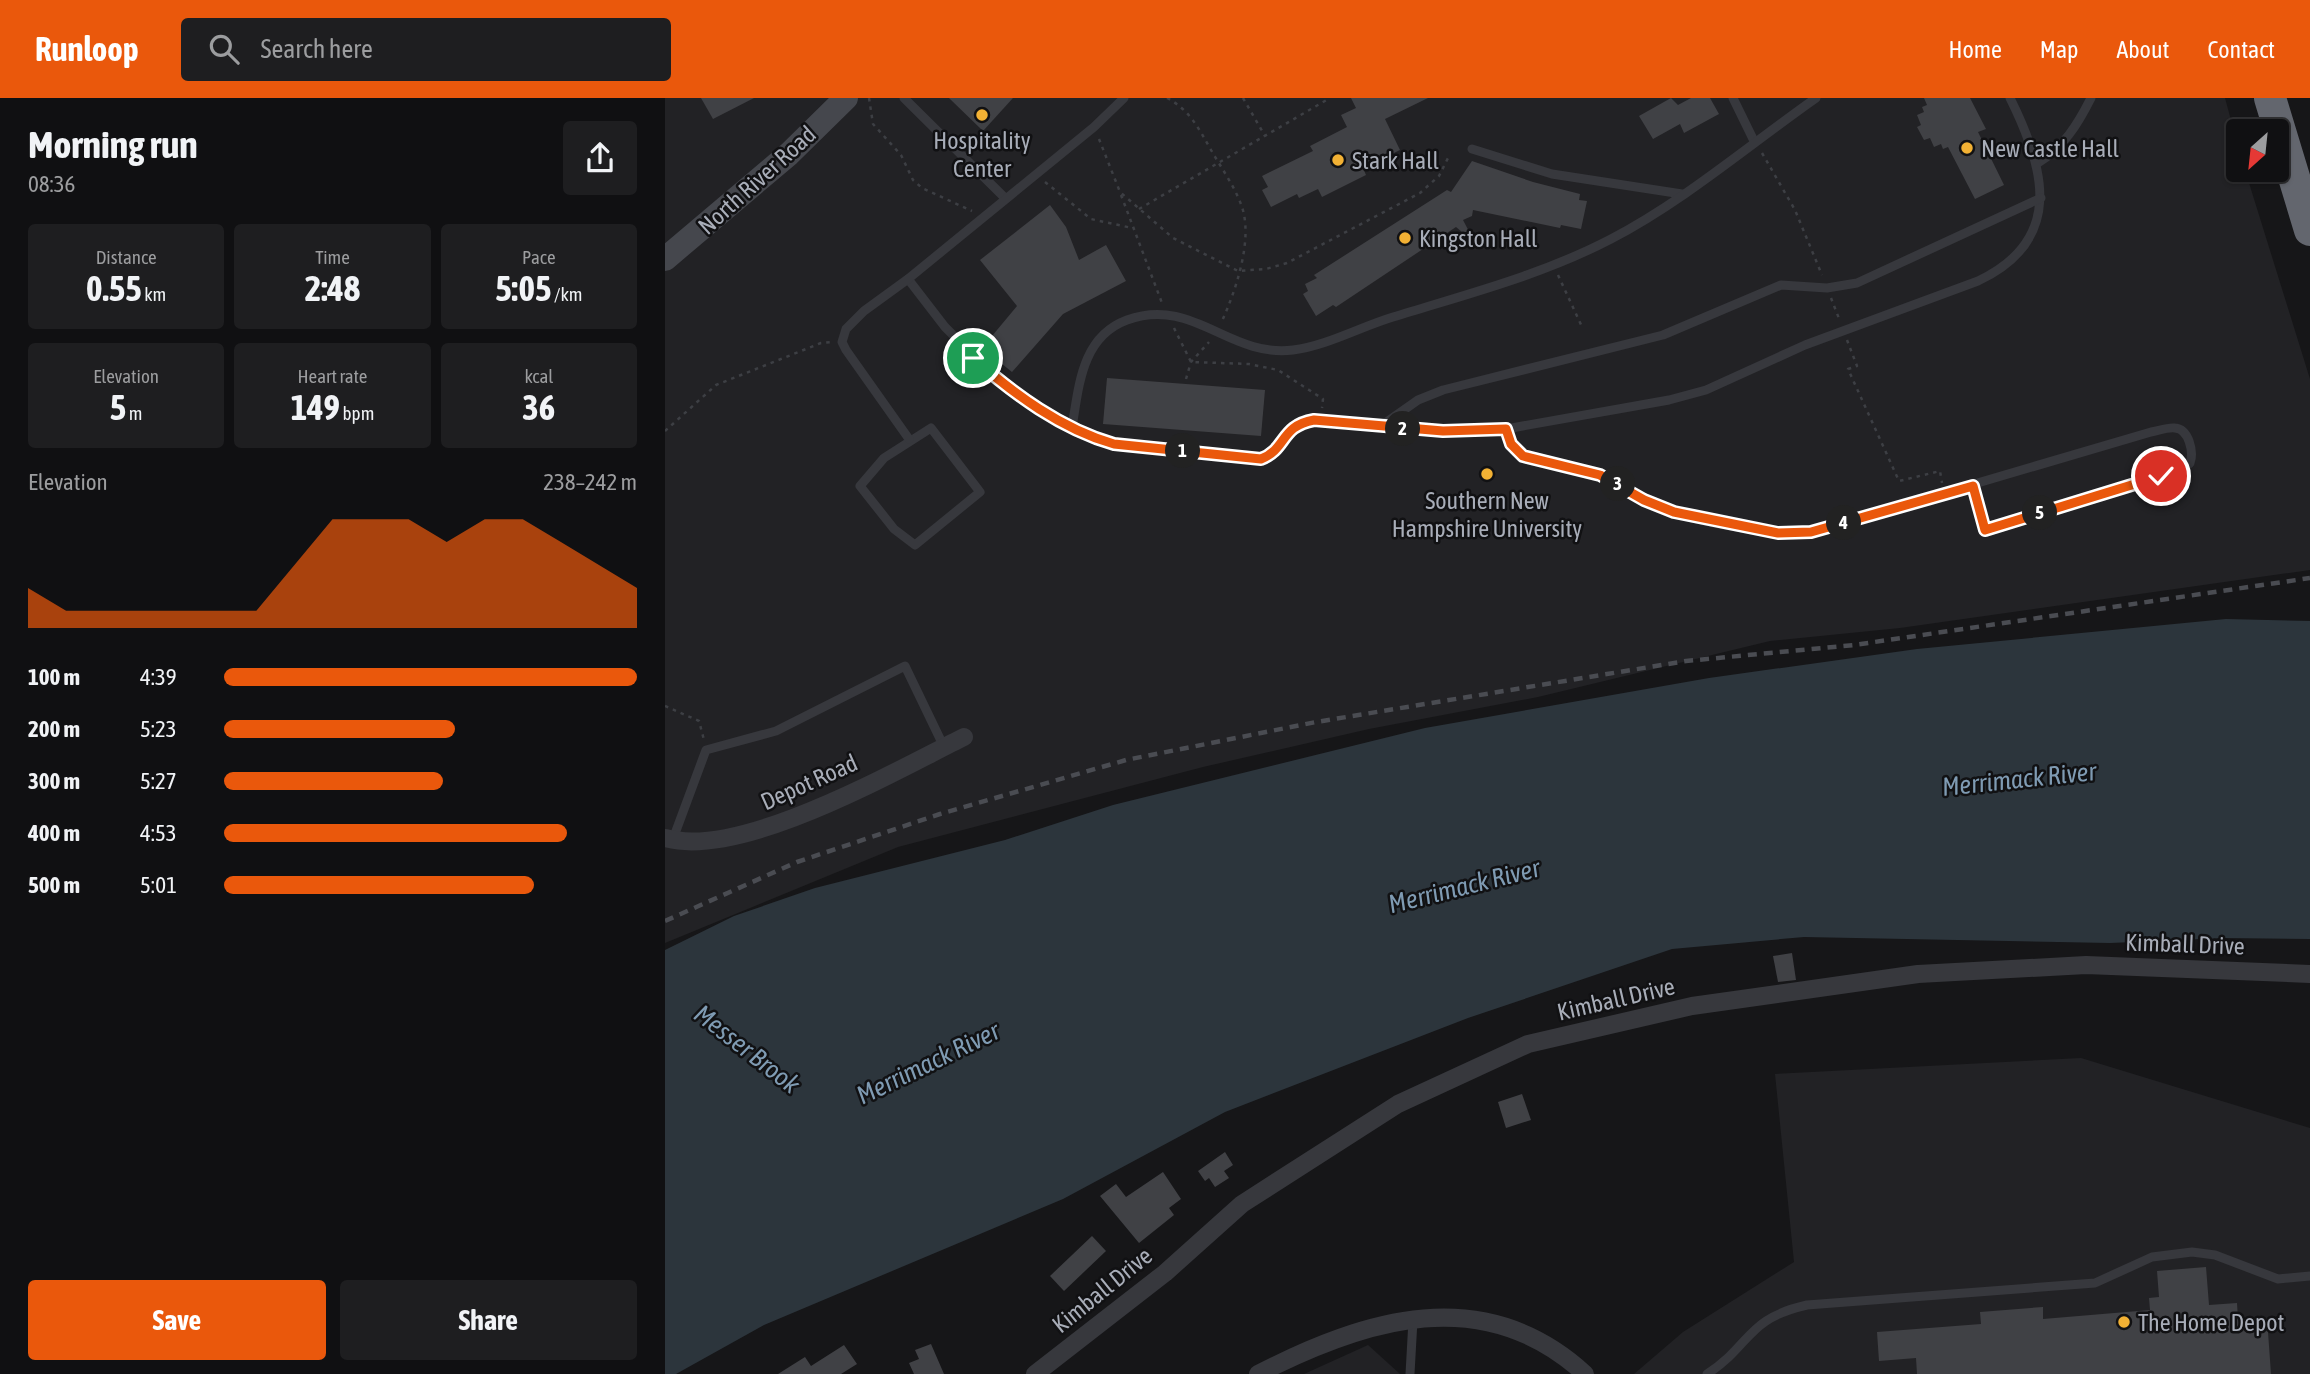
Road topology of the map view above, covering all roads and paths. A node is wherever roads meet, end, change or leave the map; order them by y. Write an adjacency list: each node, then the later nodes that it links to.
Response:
1 (846, 98): 29 (street, North River Road)
2 (869, 98): 26 (path)
3 (904, 98): 23 (lane)
4 (1124, 98): 13 (lane)
5 (1167, 98): 18 (path)
6 (1243, 98): 14 (path)
7 (1330, 98): 14 (path)
8 (1733, 98): 15 (lane)
9 (1816, 98): 15 (lane)
10 (2010, 98): 19 (lane)
11 (2091, 98): 19 (lane)
12 (2270, 98): 28 (highway)
13 (1094, 127): 21 (path); 23 (lane)
14 (1265, 136): 18 (path)
15 (1755, 141): 22 (lane); 33 (path)
16 (1472, 149): 22 (lane)
17 (1449, 156): 31 (path)
18 (1217, 161): 25 (path); 31 (path)
19 (2038, 163): 24 (lane)
20 (1045, 182): 27 (path)
21 (1120, 192): 25 (path); 27 (path)
22 (1683, 194): 30 (lane)
23 (1005, 198): 32 (lane)
24 (2041, 198): 33 (lane); 45 (lane)
25 (1138, 210): 31 (path)
26 (975, 212)
27 (1133, 228): 34 (path)
28 (2310, 230)
29 (665, 259)
30 (1553, 264): 36 (path); 37 (lane)
31 (1238, 271): 37 (path)
32 (908, 279): 38 (lane); 44 (lane)
33 (1828, 288): 35 (path); 43 (lane)
34 (1166, 313): 37 (lane); 40 (path); 44 (lane)
35 (1840, 319)
36 (1583, 329)
37 (1217, 331): 40 (path)
38 (842, 342): 46 (path); 47 (lane)
39 (1849, 346): 48 (path)
40 (1191, 362): 41 (path); 42 (path)
41 (1186, 379)
42 (1321, 420): 43 (lane); 44 (lane)
43 (1381, 426): 45 (lane)
44 (1072, 427)
45 (1506, 429): 49 (lane)
46 (665, 431)
47 (909, 439): 47 (lane)
48 (1942, 484)
49 (1973, 486): 49 (lane)
50 (665, 706): 53 (path)
51 (964, 737): 52 (street, Depot Road)
52 (944, 747): 53 (lane); 54 (street, Depot Road)
53 (706, 750): 54 (lane)
54 (669, 839)
55 (2310, 974): 59 (street, Kimball Drive)
56 (2310, 1276): 58 (lane)
57 (1413, 1317): 60 (street); 61 (lane); 62 (street)
58 (1723, 1364): 63 (lane); 64 (lane)
59 (1035, 1374)
60 (1258, 1374)
61 (1410, 1374)
62 (1585, 1374)
63 (1707, 1374)
64 (1719, 1374)

